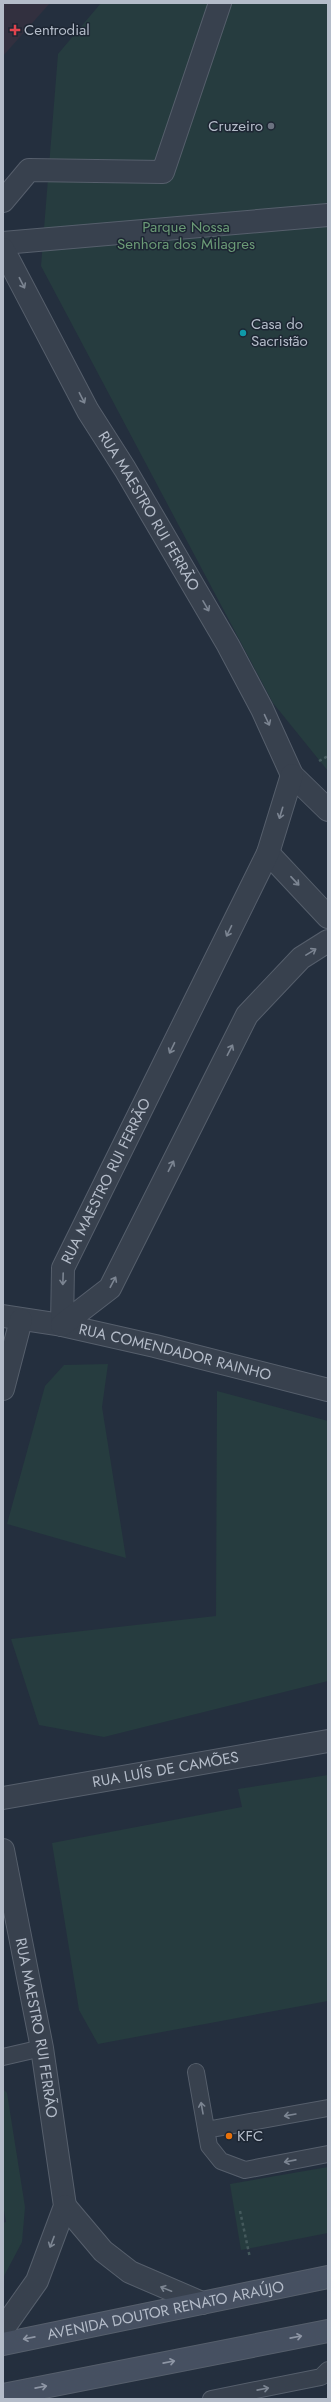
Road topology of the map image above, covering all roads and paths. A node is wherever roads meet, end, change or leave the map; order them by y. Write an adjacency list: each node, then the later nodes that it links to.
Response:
1 (220, 3): 2 (street)
2 (3, 201)
3 (328, 215): 4 (street)
4 (3, 243)
5 (3, 248): 6 (street, RUA MAESTRO RUI FERRÃO, one-way to 6)
6 (292, 775): 7 (street, RUA MAESTRO RUI FERRÃO); 8 (street, RUA MAESTRO RUI FERRÃO, one-way to 8)
7 (328, 810)
8 (268, 853): 9 (street, one-way to 9); 12 (street, RUA MAESTRO RUI FERRÃO, one-way to 12)
9 (328, 917)
10 (328, 942): 12 (street, one-way to 10)
11 (12, 1318): 12 (street, RUA COMENDADOR RAINHO); 13 (street)
12 (62, 1325): 14 (street, RUA COMENDADOR RAINHO)
13 (3, 1389)
14 (328, 1390)
15 (328, 1741): 16 (street, RUA LUÍS DE CAMÕES)
16 (3, 1798)
17 (3, 1850): 18 (street, RUA MAESTRO RUI FERRÃO)
18 (42, 2048): 19 (lane); 24 (street, RUA MAESTRO RUI FERRÃO)
19 (3, 2057)
20 (196, 2072): 22 (lane, one-way to 20)
21 (328, 2108): 22 (lane, one-way to 22)
22 (206, 2130): 23 (lane, one-way to 22)
23 (328, 2154)
24 (65, 2206): 28 (street, one-way to 24); 29 (street, RUA MAESTRO RUI FERRÃO, one-way to 29)
25 (240, 2211): 26 (path)
26 (250, 2258)
27 (328, 2277): 28 (main road, AVENIDA DOUTOR RENATO ARAÚJO)
28 (202, 2303): 31 (main road, AVENIDA DOUTOR RENATO ARAÚJO, one-way to 31)
29 (3, 2329)
30 (328, 2330): 33 (main road, one-way to 30)
31 (3, 2344)
32 (328, 2370): 34 (lane, one-way to 32)
33 (3, 2395)
34 (211, 2399)

